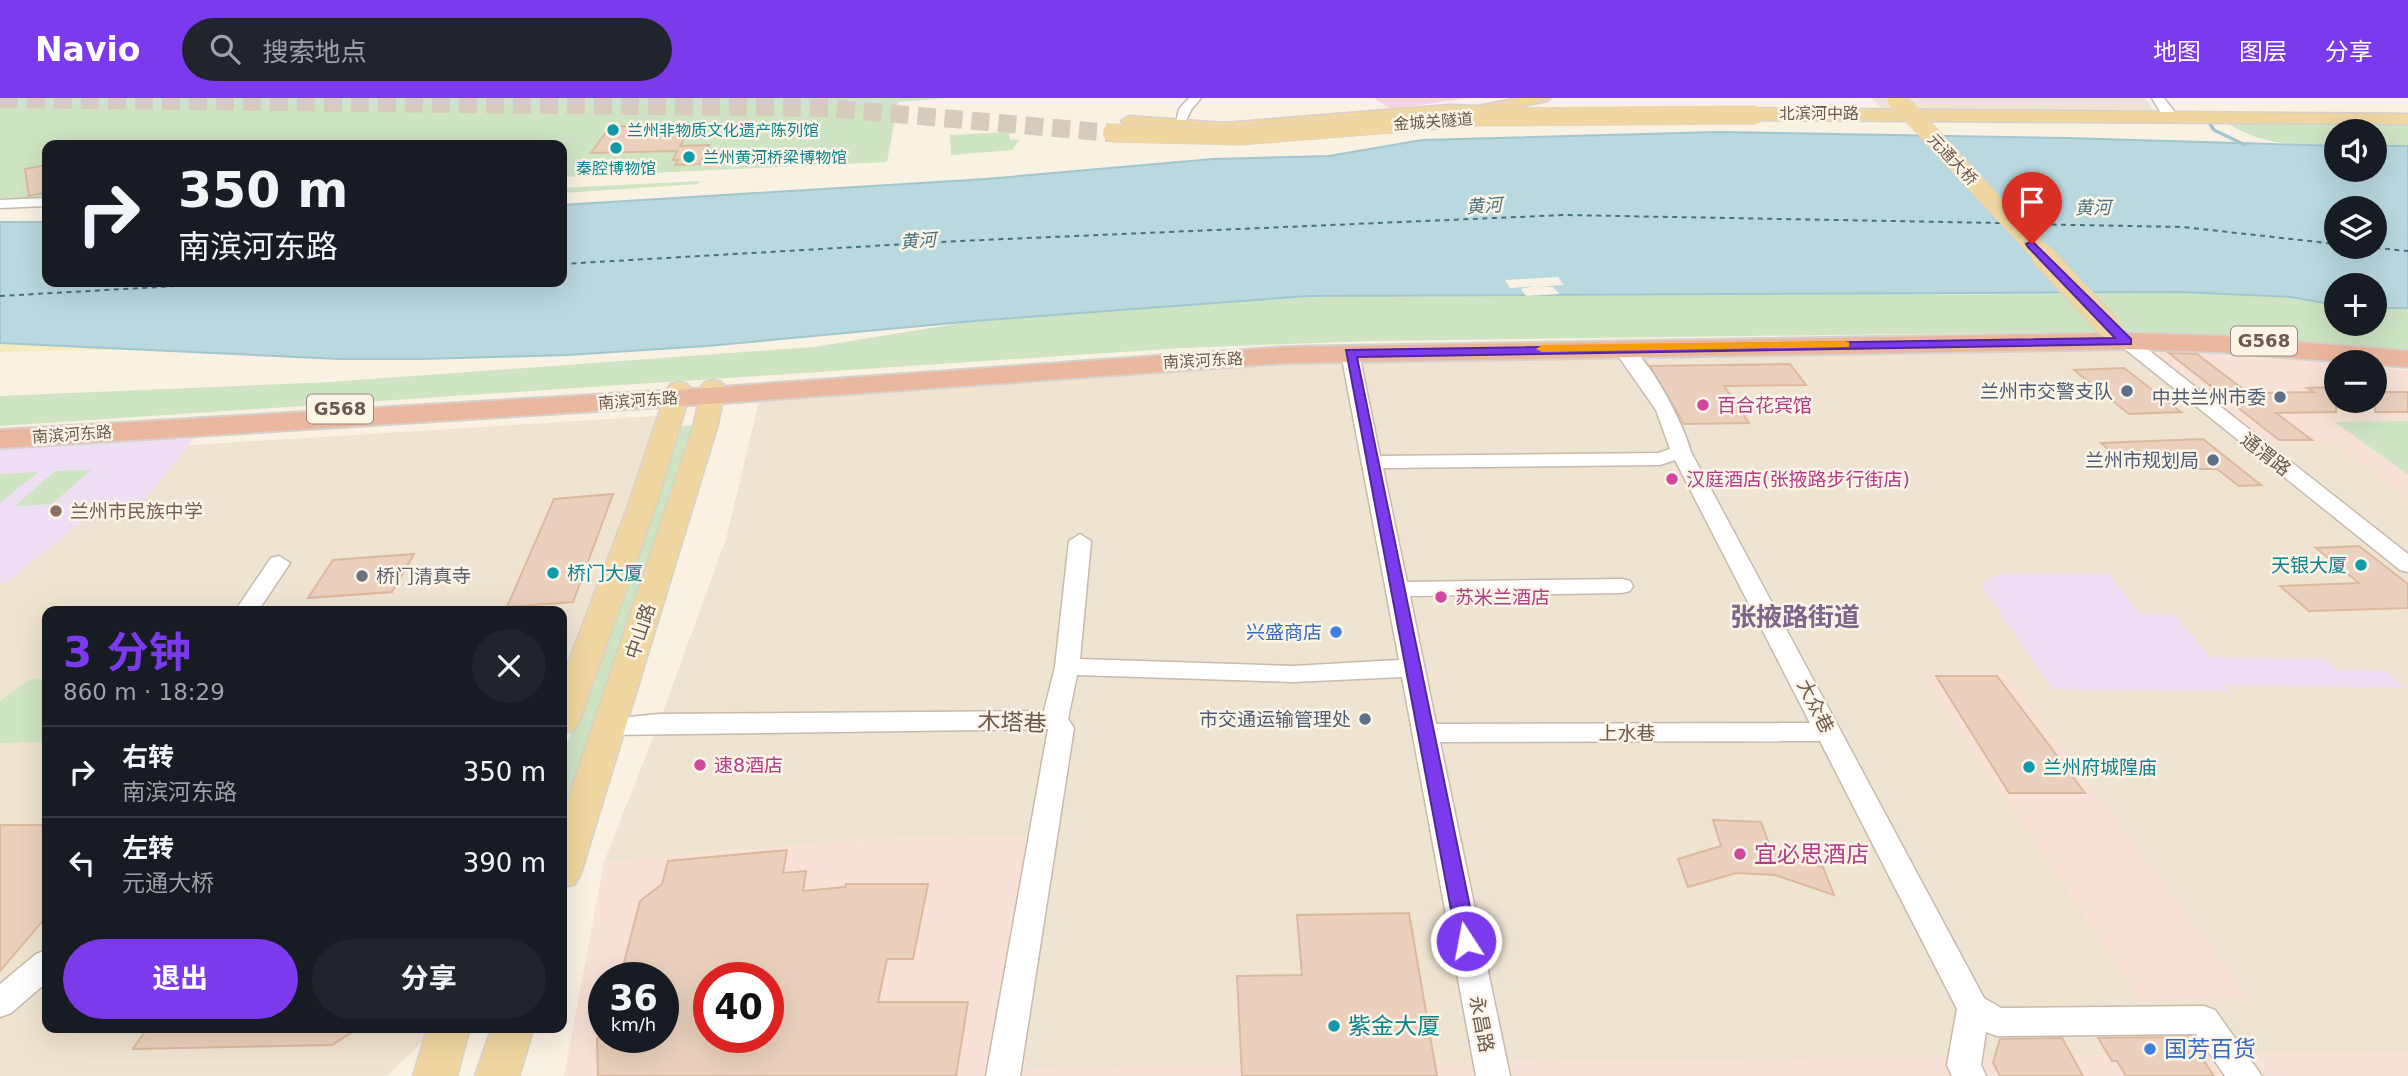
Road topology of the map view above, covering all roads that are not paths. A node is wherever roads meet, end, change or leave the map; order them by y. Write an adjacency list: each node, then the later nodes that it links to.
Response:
1 (1195, 98): 12 (street)
2 (1510, 98): 7 (main road)
3 (1541, 98): 6 (main road); 14 (main road, bridge)
4 (1896, 98): 18 (main road, 元通大桥, bridge)
5 (2158, 98): 9 (street)
6 (1476, 110): 7 (main road); 9 (main road, 北滨河中路)
7 (1449, 116): 8 (main road); 13 (main road); 13 (main road)
8 (1858, 117): 9 (main road, 北滨河中路); 14 (main road, 金城关隧道, bridge)
9 (2171, 117): 10 (main road, 北滨河中路)
10 (2408, 120)
11 (1129, 121): 12 (main road)
12 (1179, 124): 13 (main road)
13 (1231, 125)
14 (1371, 125): 15 (main road, 金城关隧道, bridge)
15 (1112, 133)
16 (42, 204): 17 (street)
17 (0, 206)
18 (2118, 335): 19 (highway, 南滨河东路 / G568); 21 (highway, 南滨河东路 / G568); 22 (highway, 南滨河东路 / G568); 30 (street, 通渭路)
19 (1621, 347): 20 (highway, 南滨河东路 / G568); 26 (street, 大众巷)
20 (1350, 353): 22 (highway, 南滨河东路 / G568); 27 (street, 永昌路)
21 (2408, 357)
22 (713, 391): 23 (highway, 南滨河东路 / G568); 38 (main road, 中山路)
23 (679, 393): 24 (highway, 南滨河东路 / G568); 25 (highway, 南滨河东路 / G568); 36 (main road)
24 (0, 430)
25 (0, 439)
26 (1681, 452): 27 (street); 39 (street, 大众巷)
27 (1371, 462): 32 (street, 永昌路)
28 (1080, 541): 34 (street)
29 (279, 563): 33 (street)
30 (2408, 565)
31 (1622, 586): 32 (street)
32 (1397, 589): 35 (street, 永昌路)
33 (249, 606)
34 (1067, 667): 35 (street); 37 (street)
35 (1411, 668): 40 (street, 永昌路)
36 (567, 709)
37 (1055, 720): 38 (street, 木塔巷); 49 (street, 木塔巷)
38 (609, 726): 41 (main road, 中山路)
39 (1829, 732): 40 (street, 上水巷); 44 (street, 大众巷)
40 (1425, 733): 50 (street, 永昌路)
41 (567, 857)
42 (42, 967): 43 (street)
43 (0, 1003)
44 (1973, 1008): 51 (street); 52 (street)
45 (447, 1033): 47 (main road)
46 (511, 1033): 48 (main road)
47 (435, 1076)
48 (497, 1076)
49 (1003, 1076)
50 (1493, 1076)
51 (1969, 1076)
52 (2245, 1076)

